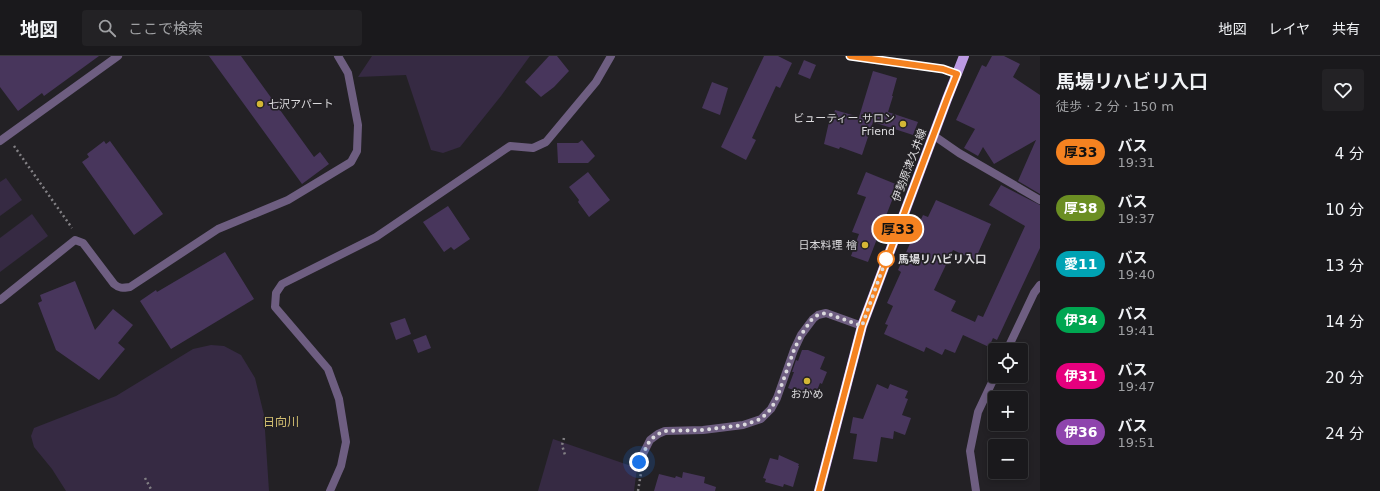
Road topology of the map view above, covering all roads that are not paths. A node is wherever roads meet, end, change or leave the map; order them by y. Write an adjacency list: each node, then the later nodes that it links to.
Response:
1 (118, 56): 8 (street)
2 (338, 56): 11 (street)
3 (611, 56): 16 (street)
4 (850, 56): 6 (street)
5 (964, 56): 6 (main road, 伊勢原津久井線)
6 (957, 74): 7 (main road, 伊勢原津久井線)
7 (933, 135): 9 (street); 12 (main road, 伊勢原津久井線)
8 (3, 138)
9 (1040, 200)
10 (1040, 285): 13 (street)
11 (0, 300)
12 (862, 326): 15 (street); 17 (main road, 伊勢原津久井線)
13 (1010, 343)
14 (992, 383): 18 (street)
15 (639, 465)
16 (330, 491)
17 (819, 491)
18 (976, 491)

